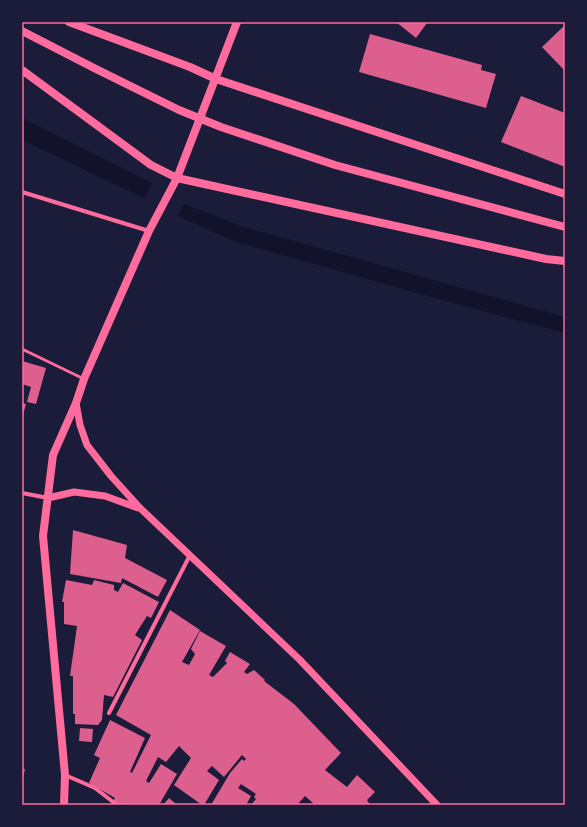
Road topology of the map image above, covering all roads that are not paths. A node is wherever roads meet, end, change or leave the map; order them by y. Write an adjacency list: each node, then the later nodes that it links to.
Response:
1 (69, 22): 5 (main road)
2 (237, 22): 5 (main road)
3 (22, 31): 9 (main road)
4 (22, 70): 6 (main road)
5 (216, 79): 6 (main road); 8 (main road)
6 (177, 178): 10 (main road); 11 (main road)
7 (22, 192): 10 (street)
8 (565, 194)
9 (565, 227)
10 (149, 232): 13 (main road)
11 (565, 261)
12 (22, 349): 13 (lane)
13 (84, 378): 14 (main road)
14 (76, 403): 16 (main road); 17 (street)
15 (22, 493): 16 (street)
16 (48, 498): 17 (street); 20 (main road)
17 (140, 508): 18 (street)
18 (190, 555): 19 (street); 23 (street)
19 (109, 713)
20 (64, 774): 21 (main road); 22 (street)
21 (64, 805)
22 (116, 805)
23 (437, 805)

